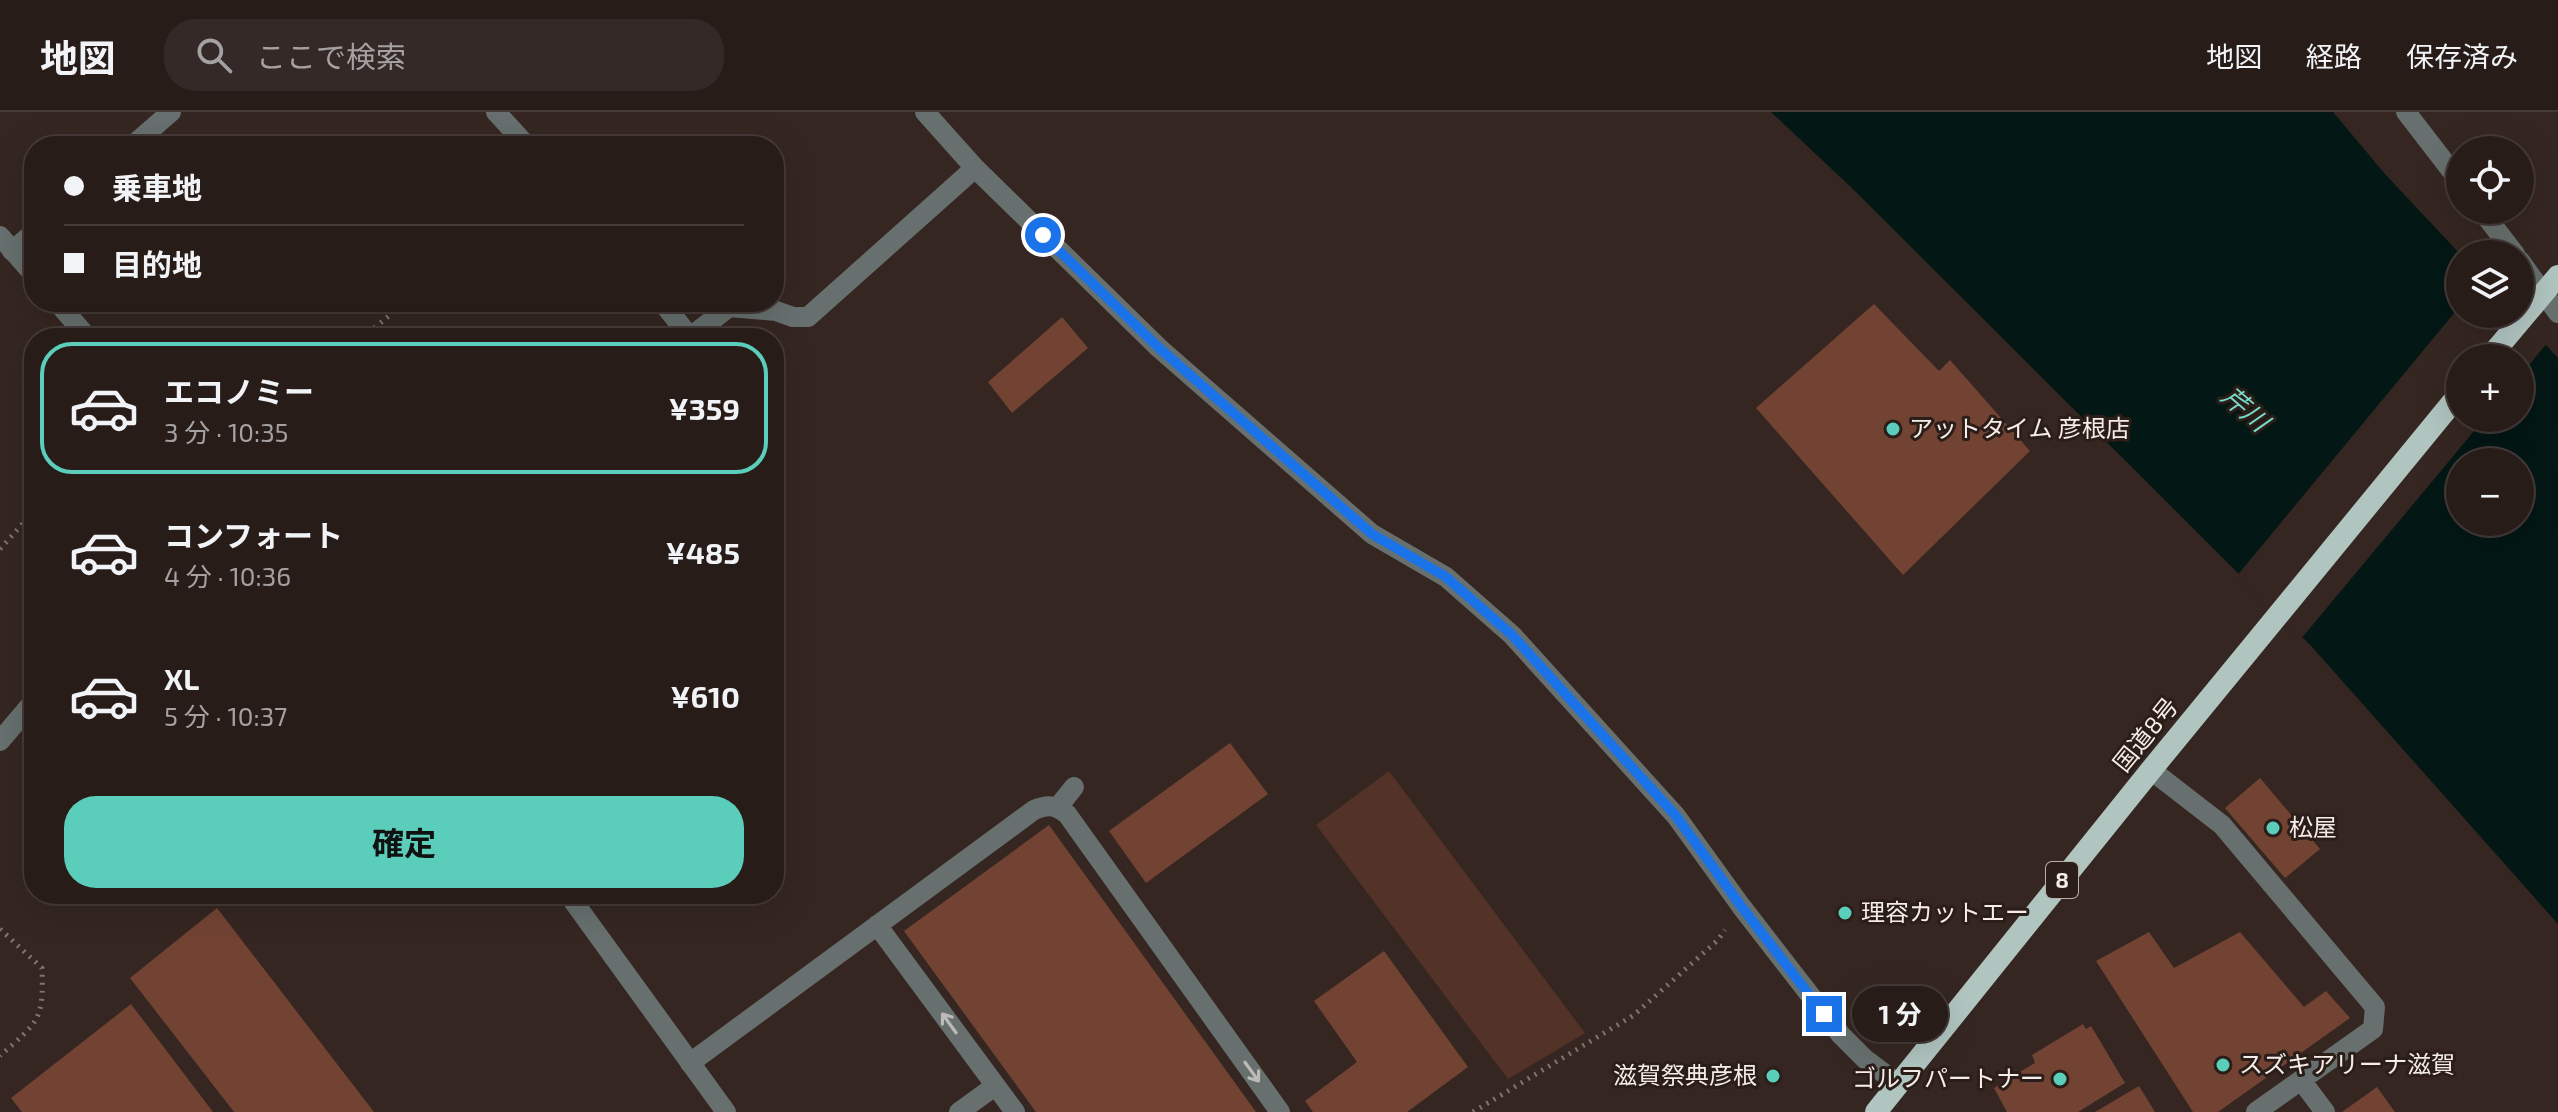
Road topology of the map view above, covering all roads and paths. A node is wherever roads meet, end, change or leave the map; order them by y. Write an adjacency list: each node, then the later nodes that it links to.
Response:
1 (171, 112): 5 (street)
2 (496, 112): 6 (street)
3 (925, 112): 8 (street)
4 (2406, 112): 7 (street)
5 (143, 136)
6 (518, 136)
7 (2446, 164)
8 (975, 168): 20 (street); 36 (street)
9 (2492, 224): 10 (street)
10 (2504, 240)
11 (6, 243): 12 (street)
12 (24, 264)
13 (2558, 276): 15 (highway)
14 (2534, 281): 15 (street)
15 (2543, 294): 21 (street); 26 (highway)
16 (66, 312): 22 (street)
17 (394, 312): 23 (path)
18 (670, 312): 24 (street)
19 (722, 312): 25 (street)
20 (779, 312)
21 (2558, 313)
22 (79, 328)
23 (374, 328)
24 (683, 328)
25 (702, 328)
26 (2501, 344)
27 (2446, 410): 32 (highway, 国道8号 / 8)
28 (24, 522): 29 (path)
29 (0, 549)
30 (24, 713): 31 (street)
31 (0, 741)
32 (2151, 770): 41 (street); 42 (highway, 国道8号 / 8)
33 (1074, 787): 34 (street)
34 (1058, 807): 37 (street); 47 (street, one-way to 47)
35 (575, 904): 40 (street)
36 (1741, 906): 42 (street); 48 (path)
37 (877, 925): 40 (street); 43 (street, one-way to 37)
38 (0, 929): 39 (path)
39 (0, 1056)
40 (690, 1063): 44 (street)
41 (2301, 1080): 50 (street); 51 (street)
42 (1898, 1084): 49 (highway, 国道8号 / 8)
43 (995, 1086): 45 (street); 46 (street)
44 (726, 1112)
45 (959, 1112)
46 (1015, 1112)
47 (1280, 1112)
48 (1473, 1112)
49 (1876, 1112)
50 (2256, 1112)
51 (2325, 1112)

